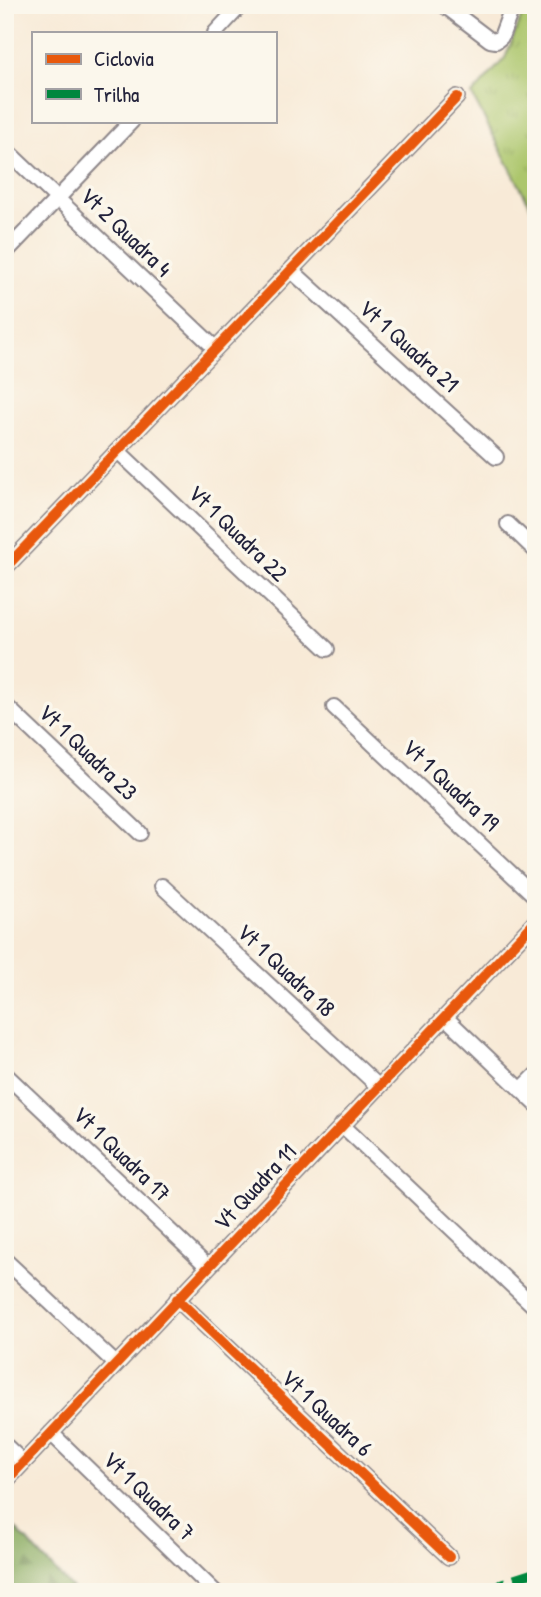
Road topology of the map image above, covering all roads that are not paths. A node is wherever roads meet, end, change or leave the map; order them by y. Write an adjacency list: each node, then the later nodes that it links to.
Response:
1 (444, 5): 2 (street)
2 (513, 5)
3 (232, 8): 4 (street)
4 (216, 32)
5 (457, 97): 10 (street)
6 (131, 122): 8 (street)
7 (5, 149): 8 (street, Vt 2 Quadra 4)
8 (59, 199): 9 (street); 11 (street, Vt 2 Quadra 4)
9 (5, 253)
10 (291, 270): 11 (street); 13 (street, Vt 1 Quadra 21)
11 (215, 348): 12 (street)
12 (118, 451): 16 (street); 17 (street, Vt 1 Quadra 22)
13 (496, 457)
14 (508, 524): 15 (street)
15 (536, 551)
16 (5, 568)
17 (327, 649)
18 (5, 705): 20 (street, Vt 1 Quadra 23)
19 (334, 707): 22 (street, Vt 1 Quadra 19)
20 (140, 833)
21 (162, 886): 27 (street, Vt 1 Quadra 18)
22 (536, 897)
23 (536, 921): 24 (street, Vt Quadra 11)
24 (445, 1017): 27 (street, Vt Quadra 11); 28 (street)
25 (5, 1074): 32 (street, Vt 1 Quadra 17)
26 (536, 1075): 28 (street)
27 (379, 1087): 30 (street, Vt Quadra 11)
28 (521, 1090): 29 (street)
29 (536, 1104)
30 (342, 1125): 32 (street, Vt Quadra 11); 34 (street)
31 (5, 1260): 35 (street)
32 (208, 1267): 33 (street, Vt Quadra 11)
33 (177, 1299): 35 (street, Vt Quadra 11); 40 (street, Vt 1 Quadra 6)
34 (536, 1308)
35 (116, 1364): 36 (street, Vt Quadra 11)
36 (51, 1433): 38 (street, Vt Quadra 11); 41 (street, Vt 1 Quadra 7)
37 (5, 1445): 38 (street)
38 (23, 1462): 39 (street, Vt Quadra 11)
39 (5, 1482)
40 (449, 1557)
41 (215, 1592)

